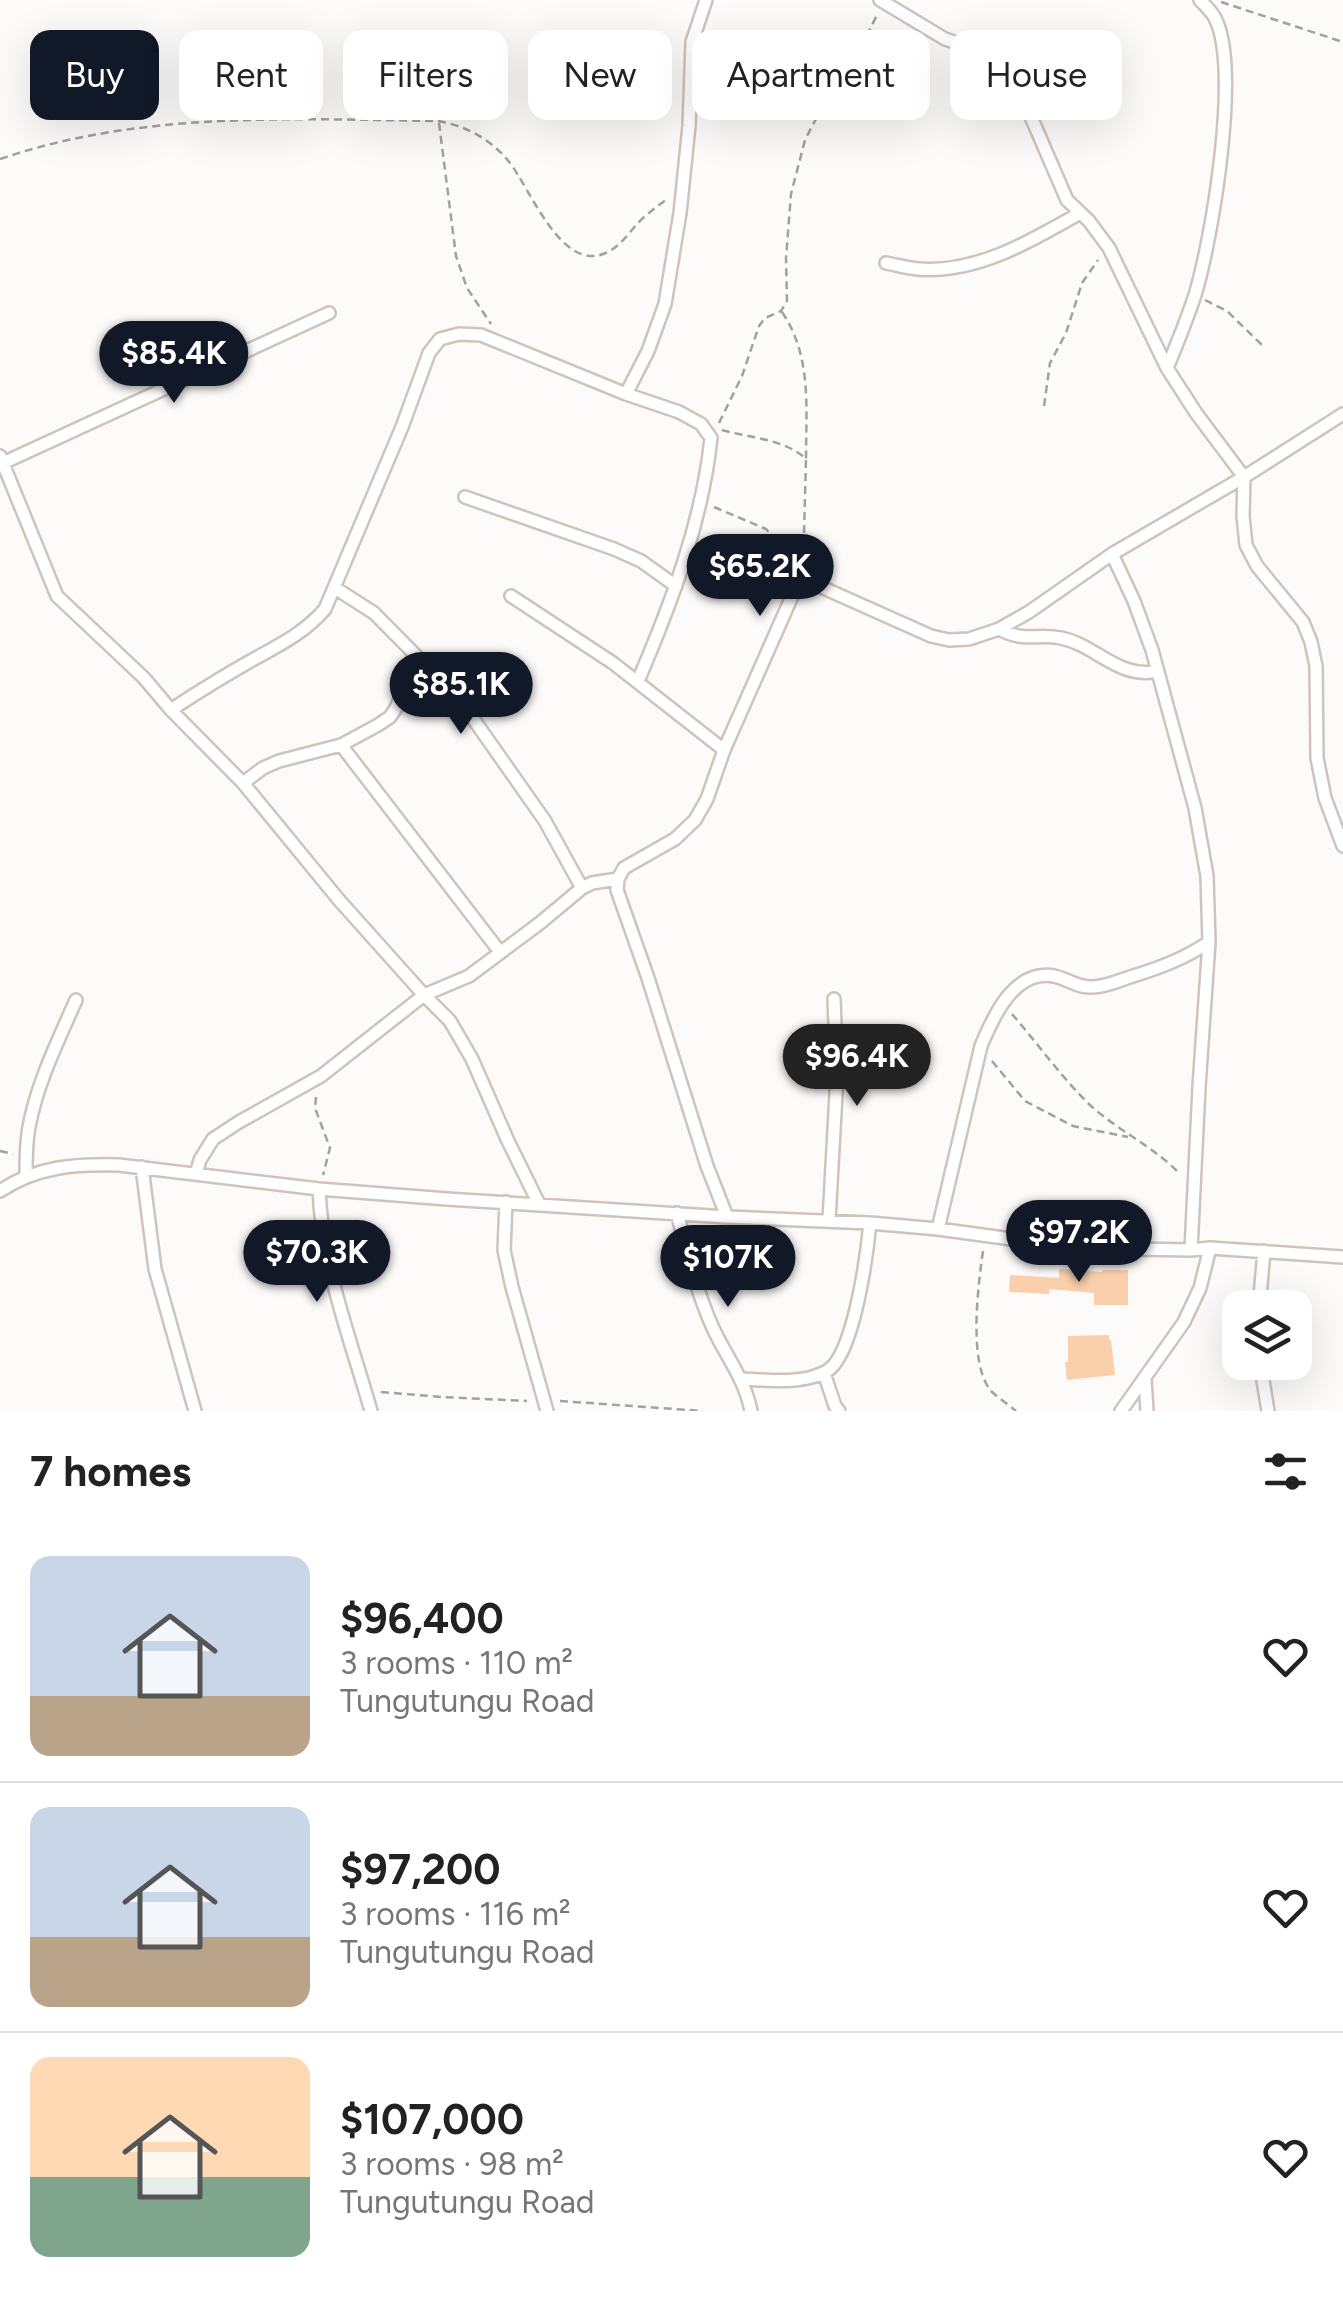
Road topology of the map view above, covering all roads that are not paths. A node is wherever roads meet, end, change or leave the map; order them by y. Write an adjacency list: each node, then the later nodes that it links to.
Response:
1 (706, 0): 8 (street)
2 (1200, 0): 7 (street)
3 (882, 1): 4 (street)
4 (1080, 213): 5 (street); 7 (street)
5 (886, 263)
6 (329, 313): 10 (street)
7 (1167, 368): 11 (street)
8 (626, 394): 14 (street); 15 (street)
9 (1343, 414): 11 (street)
10 (1, 460): 21 (street)
11 (1244, 477): 13 (street); 25 (street)
12 (466, 497): 14 (street)
13 (1112, 554): 17 (street); 19 (street)
14 (676, 586): 20 (street)
15 (335, 588): 18 (street); 21 (street)
16 (511, 596): 20 (street)
17 (999, 629): 19 (street); 23 (street)
18 (426, 664): 22 (street); 27 (street)
19 (1158, 671): 28 (street)
20 (638, 682): 23 (street)
21 (172, 710): 24 (street)
22 (341, 745): 24 (street); 29 (street)
23 (724, 750): 26 (street)
24 (243, 783): 30 (street)
25 (1343, 846)
26 (618, 879): 27 (street); 41 (street)
27 (582, 888): 29 (street)
28 (1209, 942): 44 (street); 46 (street)
29 (500, 952): 30 (street)
30 (424, 995): 34 (street); 39 (street)
31 (834, 999): 42 (street)
32 (76, 1000): 35 (street)
33 (142, 1167): 34 (street); 35 (street); 55 (street)
34 (196, 1174): 36 (street)
35 (26, 1175): 37 (street)
36 (319, 1189): 38 (street); 56 (street)
37 (0, 1192)
38 (506, 1202): 39 (street); 54 (street)
39 (540, 1204): 40 (street)
40 (678, 1213): 41 (street); 51 (street)
41 (727, 1217): 42 (street)
42 (829, 1220): 43 (street)
43 (870, 1222): 44 (street); 50 (street)
44 (938, 1229): 46 (street)
45 (1210, 1248): 46 (street); 47 (street); 52 (street)
46 (1191, 1250)
47 (1264, 1252): 48 (street); 49 (street)
48 (1343, 1257)
49 (1261, 1290)
50 (824, 1372): 51 (street); 58 (street)
51 (742, 1379): 57 (street)
52 (1145, 1379): 59 (street); 60 (street)
53 (1263, 1380): 61 (street)
54 (546, 1406)
55 (195, 1411)
56 (371, 1411)
57 (751, 1411)
58 (839, 1411)
59 (1121, 1411)
60 (1147, 1411)
61 (1268, 1411)

